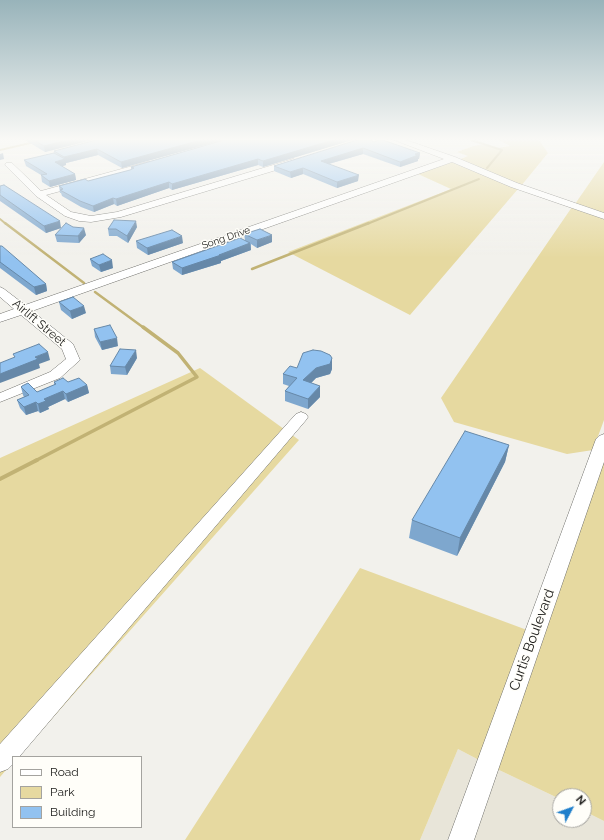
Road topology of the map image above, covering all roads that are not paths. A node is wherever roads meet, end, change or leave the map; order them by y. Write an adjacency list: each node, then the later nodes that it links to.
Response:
1 (24, 179): 6 (street)
2 (94, 179): 6 (street)
3 (234, 179): 6 (street)
4 (395, 179): 9 (street, Song Drive)
5 (500, 179): 7 (street)
6 (39, 194)
7 (604, 216)
8 (0, 291): 9 (street, Airlift Street)
9 (23, 310): 10 (street, Song Drive); 11 (street, Airlift Street)
10 (0, 318)
11 (0, 398)
12 (301, 417): 14 (street)
13 (604, 439): 15 (street, Curtis Boulevard)
14 (0, 761)
15 (461, 840)

